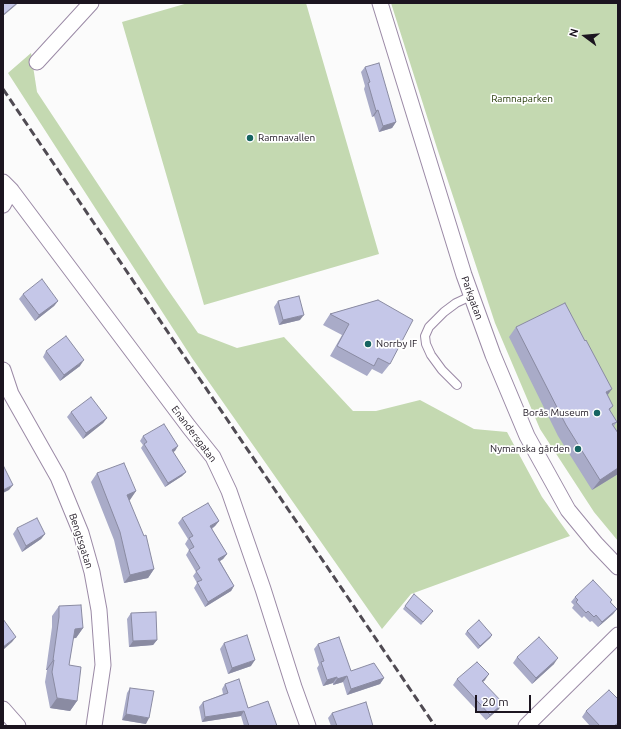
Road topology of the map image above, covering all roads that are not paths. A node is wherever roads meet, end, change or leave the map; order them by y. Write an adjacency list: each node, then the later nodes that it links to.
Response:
1 (91, 3): 3 (street)
2 (380, 3): 6 (street, Parkgatan)
3 (37, 62)
4 (7, 186): 5 (street); 14 (street, Enandersgatan)
5 (3, 205)
6 (471, 296): 8 (lane); 9 (street, Parkgatan)
7 (3, 370): 13 (street, Bengtsgatan)
8 (457, 385)
9 (618, 567)
10 (618, 635): 15 (street)
11 (3, 709): 12 (street)
12 (18, 726)
13 (94, 726)
14 (308, 726)
15 (526, 726)

